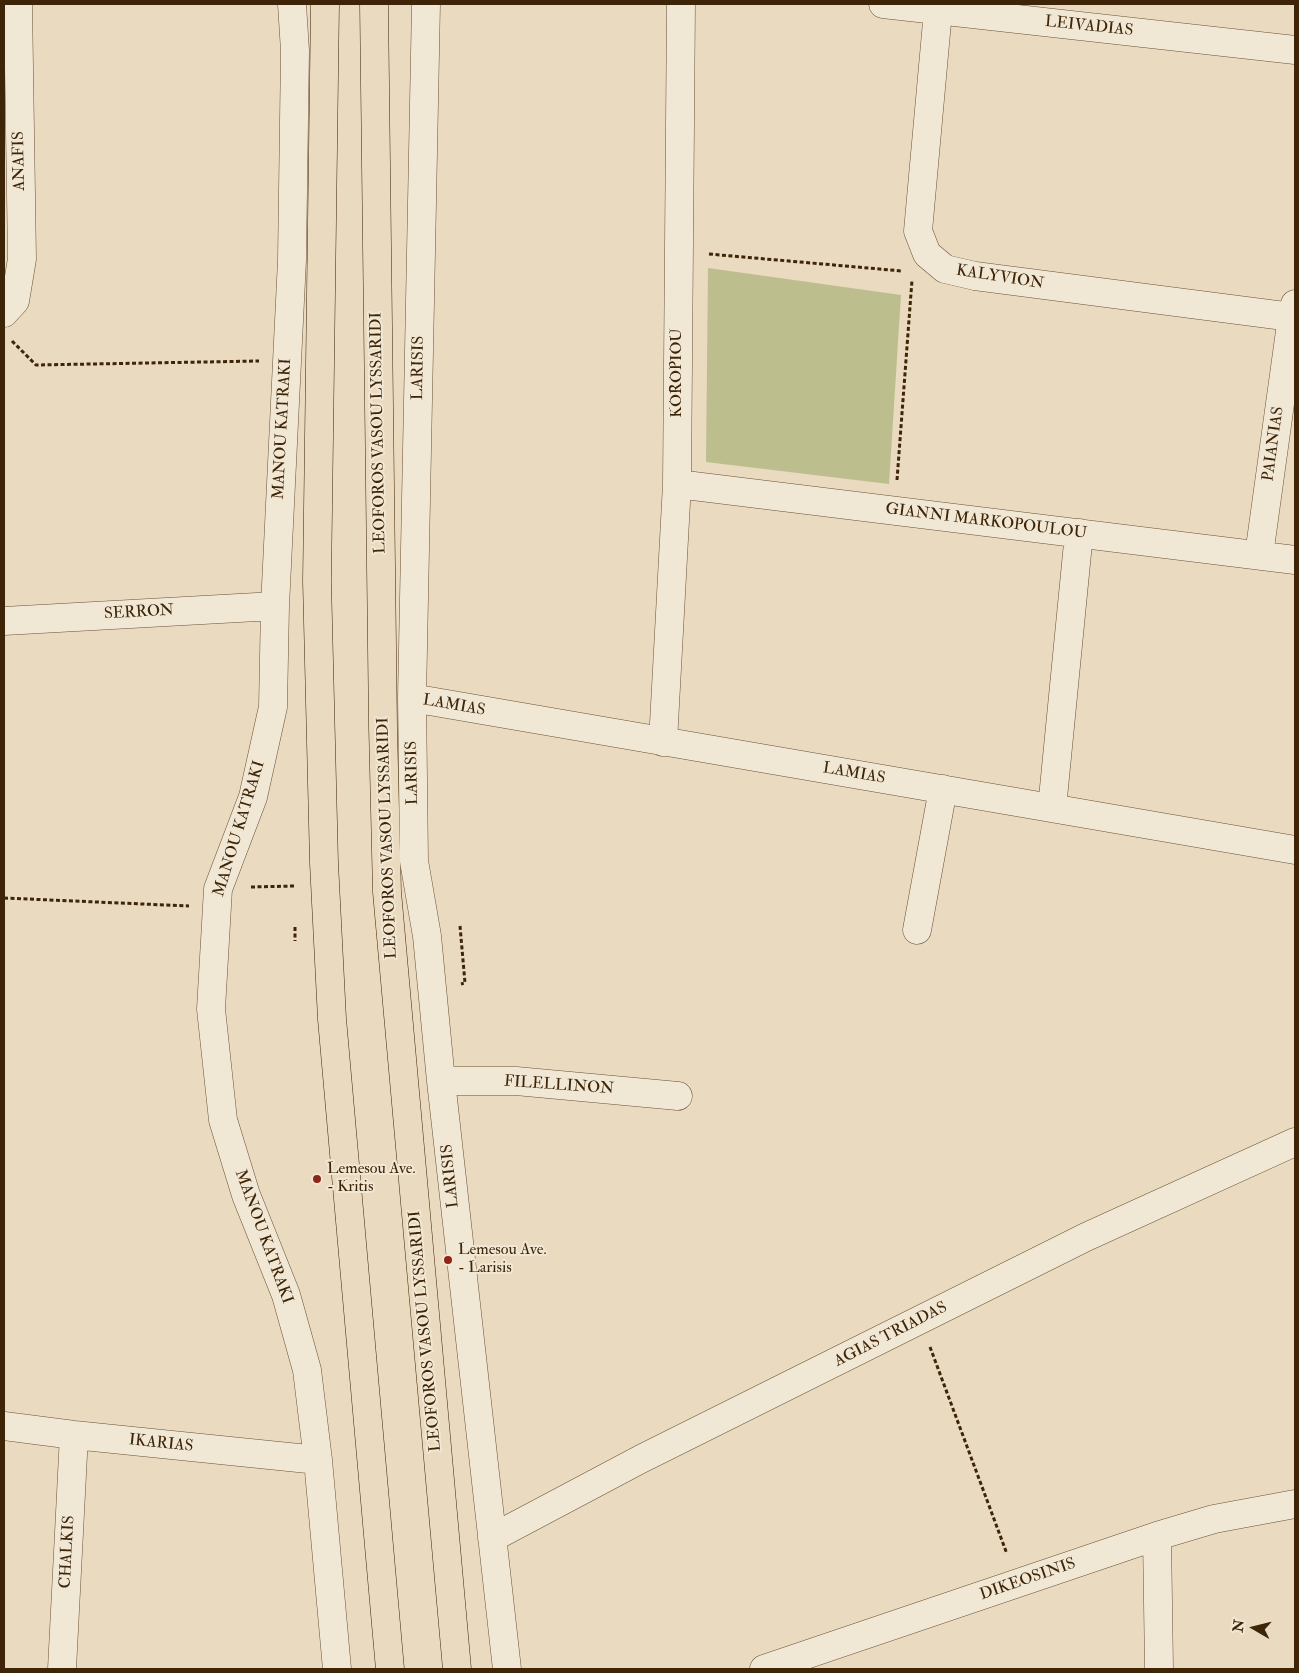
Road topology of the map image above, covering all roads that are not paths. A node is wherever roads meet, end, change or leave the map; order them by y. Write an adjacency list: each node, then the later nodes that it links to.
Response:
1 (18, 4): 11 (street, ANAFIS)
2 (292, 4): 16 (street, MANOU KATRAKI)
3 (326, 4): 35 (main road)
4 (374, 4): 36 (main road, LEOFOROS VASOU LYSSARIDI)
5 (426, 4): 18 (street, LARISIS)
6 (681, 4): 12 (street, KOROPIOU)
7 (882, 4): 8 (street, LEIVADIAS)
8 (938, 11): 9 (street, LEIVADIAS); 10 (street, KALYVION)
9 (1295, 50)
10 (1294, 311): 14 (street, PAIANIAS)
11 (7, 326)
12 (677, 484): 13 (street, GIANNI MARKOPOULOU); 19 (street, KOROPIOU)
13 (1079, 533): 14 (street, GIANNI MARKOPOULOU); 21 (street)
14 (1259, 555): 15 (street, GIANNI MARKOPOULOU)
15 (1295, 560)
16 (275, 606): 17 (street, SERRON); 29 (street, MANOU KATRAKI)
17 (4, 621)
18 (412, 698): 19 (street, LAMIAS); 24 (street, LARISIS)
19 (663, 742): 20 (street, LAMIAS)
20 (944, 789): 21 (street, LAMIAS); 23 (street)
21 (1052, 808): 22 (street, LAMIAS)
22 (1295, 850)
23 (917, 930)
24 (441, 1081): 25 (street, FILELLINON); 32 (street, LARISIS)
25 (678, 1096)
26 (1295, 1142): 32 (street, AGIAS TRIADAS)
27 (4, 1426): 28 (street, IKARIAS)
28 (74, 1436): 29 (street, IKARIAS); 33 (street, CHALKIS)
29 (318, 1460): 34 (street, MANOU KATRAKI)
30 (1295, 1504): 31 (street, DIKEOSINIS)
31 (1157, 1536): 38 (street, DIKEOSINIS); 39 (street)
32 (492, 1538): 37 (street, LARISIS)
33 (62, 1669)
34 (338, 1669)
35 (390, 1669)
36 (457, 1669)
37 (507, 1669)
38 (764, 1669)
39 (1158, 1669)

